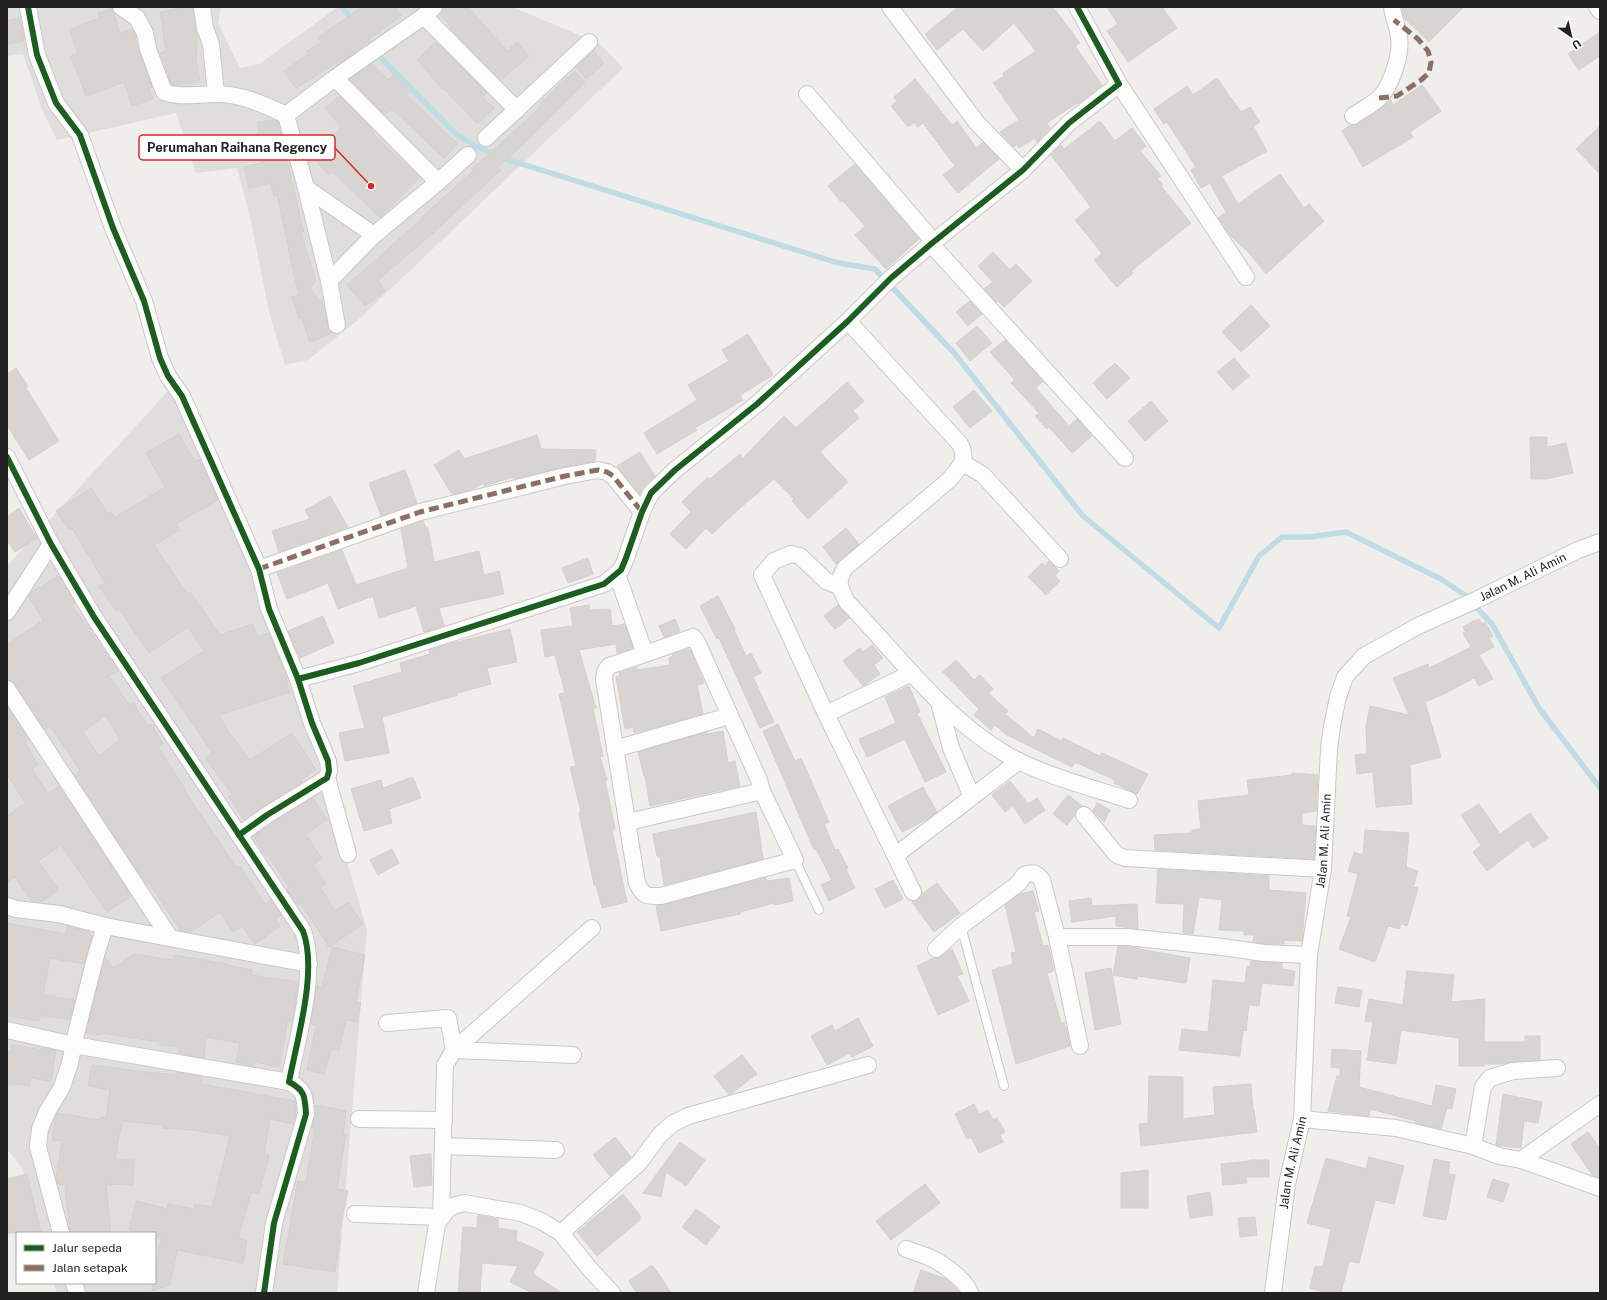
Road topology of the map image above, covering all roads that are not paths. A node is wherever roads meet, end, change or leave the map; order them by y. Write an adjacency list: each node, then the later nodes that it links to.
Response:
1 (28, 7): 36 (street)
2 (121, 7): 13 (street)
3 (202, 7): 13 (street)
4 (890, 7): 20 (street)
5 (1077, 7): 12 (street)
6 (1392, 7): 17 (street)
7 (1597, 7): 9 (street)
8 (429, 11): 11 (street); 15 (street)
9 (1600, 11)
10 (589, 42): 15 (street)
11 (335, 78): 16 (street); 21 (street)
12 (1119, 84): 20 (street); 25 (street)
13 (216, 94): 16 (street)
14 (807, 94): 24 (street)
15 (517, 110): 18 (street)
16 (286, 115): 22 (street)
17 (1353, 116)
18 (486, 138)
19 (468, 155): 21 (street)
20 (1023, 170): 24 (street)
21 (438, 182): 23 (street)
22 (306, 188): 23 (street); 26 (street)
23 (374, 235): 26 (street)
24 (932, 243): 27 (street); 30 (street)
25 (1246, 277)
26 (329, 281): 28 (street)
27 (848, 321): 31 (street); 32 (street)
28 (337, 325)
29 (7, 457): 34 (street)
30 (1125, 458)
31 (962, 463): 35 (street); 38 (street)
32 (642, 512): 36 (street); 37 (street)
33 (1600, 542): 59 (street, Jalan M. Ali Amin)
34 (52, 544): 39 (street); 55 (street)
35 (1060, 559)
36 (259, 569): 42 (street)
37 (617, 574): 40 (street); 42 (street)
38 (839, 586): 41 (street); 45 (street)
39 (7, 612)
40 (645, 654): 46 (street); 47 (street)
41 (912, 673): 44 (street); 45 (street)
42 (298, 680): 49 (street)
43 (7, 689): 67 (street)
44 (939, 702): 48 (street); 51 (street)
45 (826, 714): 57 (street)
46 (729, 716): 47 (street); 50 (street)
47 (615, 749): 54 (street)
48 (1019, 761): 51 (street); 52 (street)
49 (327, 778): 55 (street); 56 (street)
50 (762, 791): 54 (street); 58 (street)
51 (972, 797): 57 (street)
52 (1129, 800)
53 (1084, 816): 59 (street)
54 (628, 822): 58 (street)
55 (239, 835): 70 (street)
56 (348, 854)
57 (896, 855): 60 (street)
58 (795, 860): 62 (lane)
59 (1323, 869): 69 (street, Jalan M. Ali Amin)
60 (913, 892)
61 (7, 906): 63 (street)
62 (819, 910)
63 (105, 926): 67 (street); 73 (street)
64 (961, 926): 66 (street); 68 (street); 80 (lane)
65 (592, 928): 75 (street)
66 (1057, 937): 69 (street); 74 (street)
67 (170, 938): 70 (street)
68 (936, 949)
69 (1309, 955): 83 (street, Jalan M. Ali Amin)
70 (309, 964): 79 (street)
71 (387, 1023): 75 (street)
72 (7, 1030): 73 (street)
73 (74, 1045): 79 (street); 92 (street)
74 (1080, 1046)
75 (454, 1050): 76 (street); 84 (street)
76 (573, 1055)
77 (868, 1065): 93 (street)
78 (1556, 1068): 86 (street)
79 (289, 1082): 95 (street)
80 (1004, 1086)
81 (1600, 1104): 88 (street)
82 (359, 1118): 84 (street)
83 (1302, 1119): 86 (street); 99 (street, Jalan M. Ali Amin)
84 (444, 1120): 85 (street)
85 (443, 1146): 87 (street); 91 (street)
86 (1473, 1146): 88 (street)
87 (556, 1150)
88 (1521, 1160): 89 (street)
89 (1600, 1188)
90 (355, 1214): 91 (street)
91 (441, 1217): 93 (street); 96 (street)
92 (61, 1232)
93 (561, 1233): 97 (street)
94 (906, 1249): 98 (street)
95 (264, 1293)
96 (426, 1293)
97 (612, 1293)
98 (970, 1293)
99 (1273, 1293)

